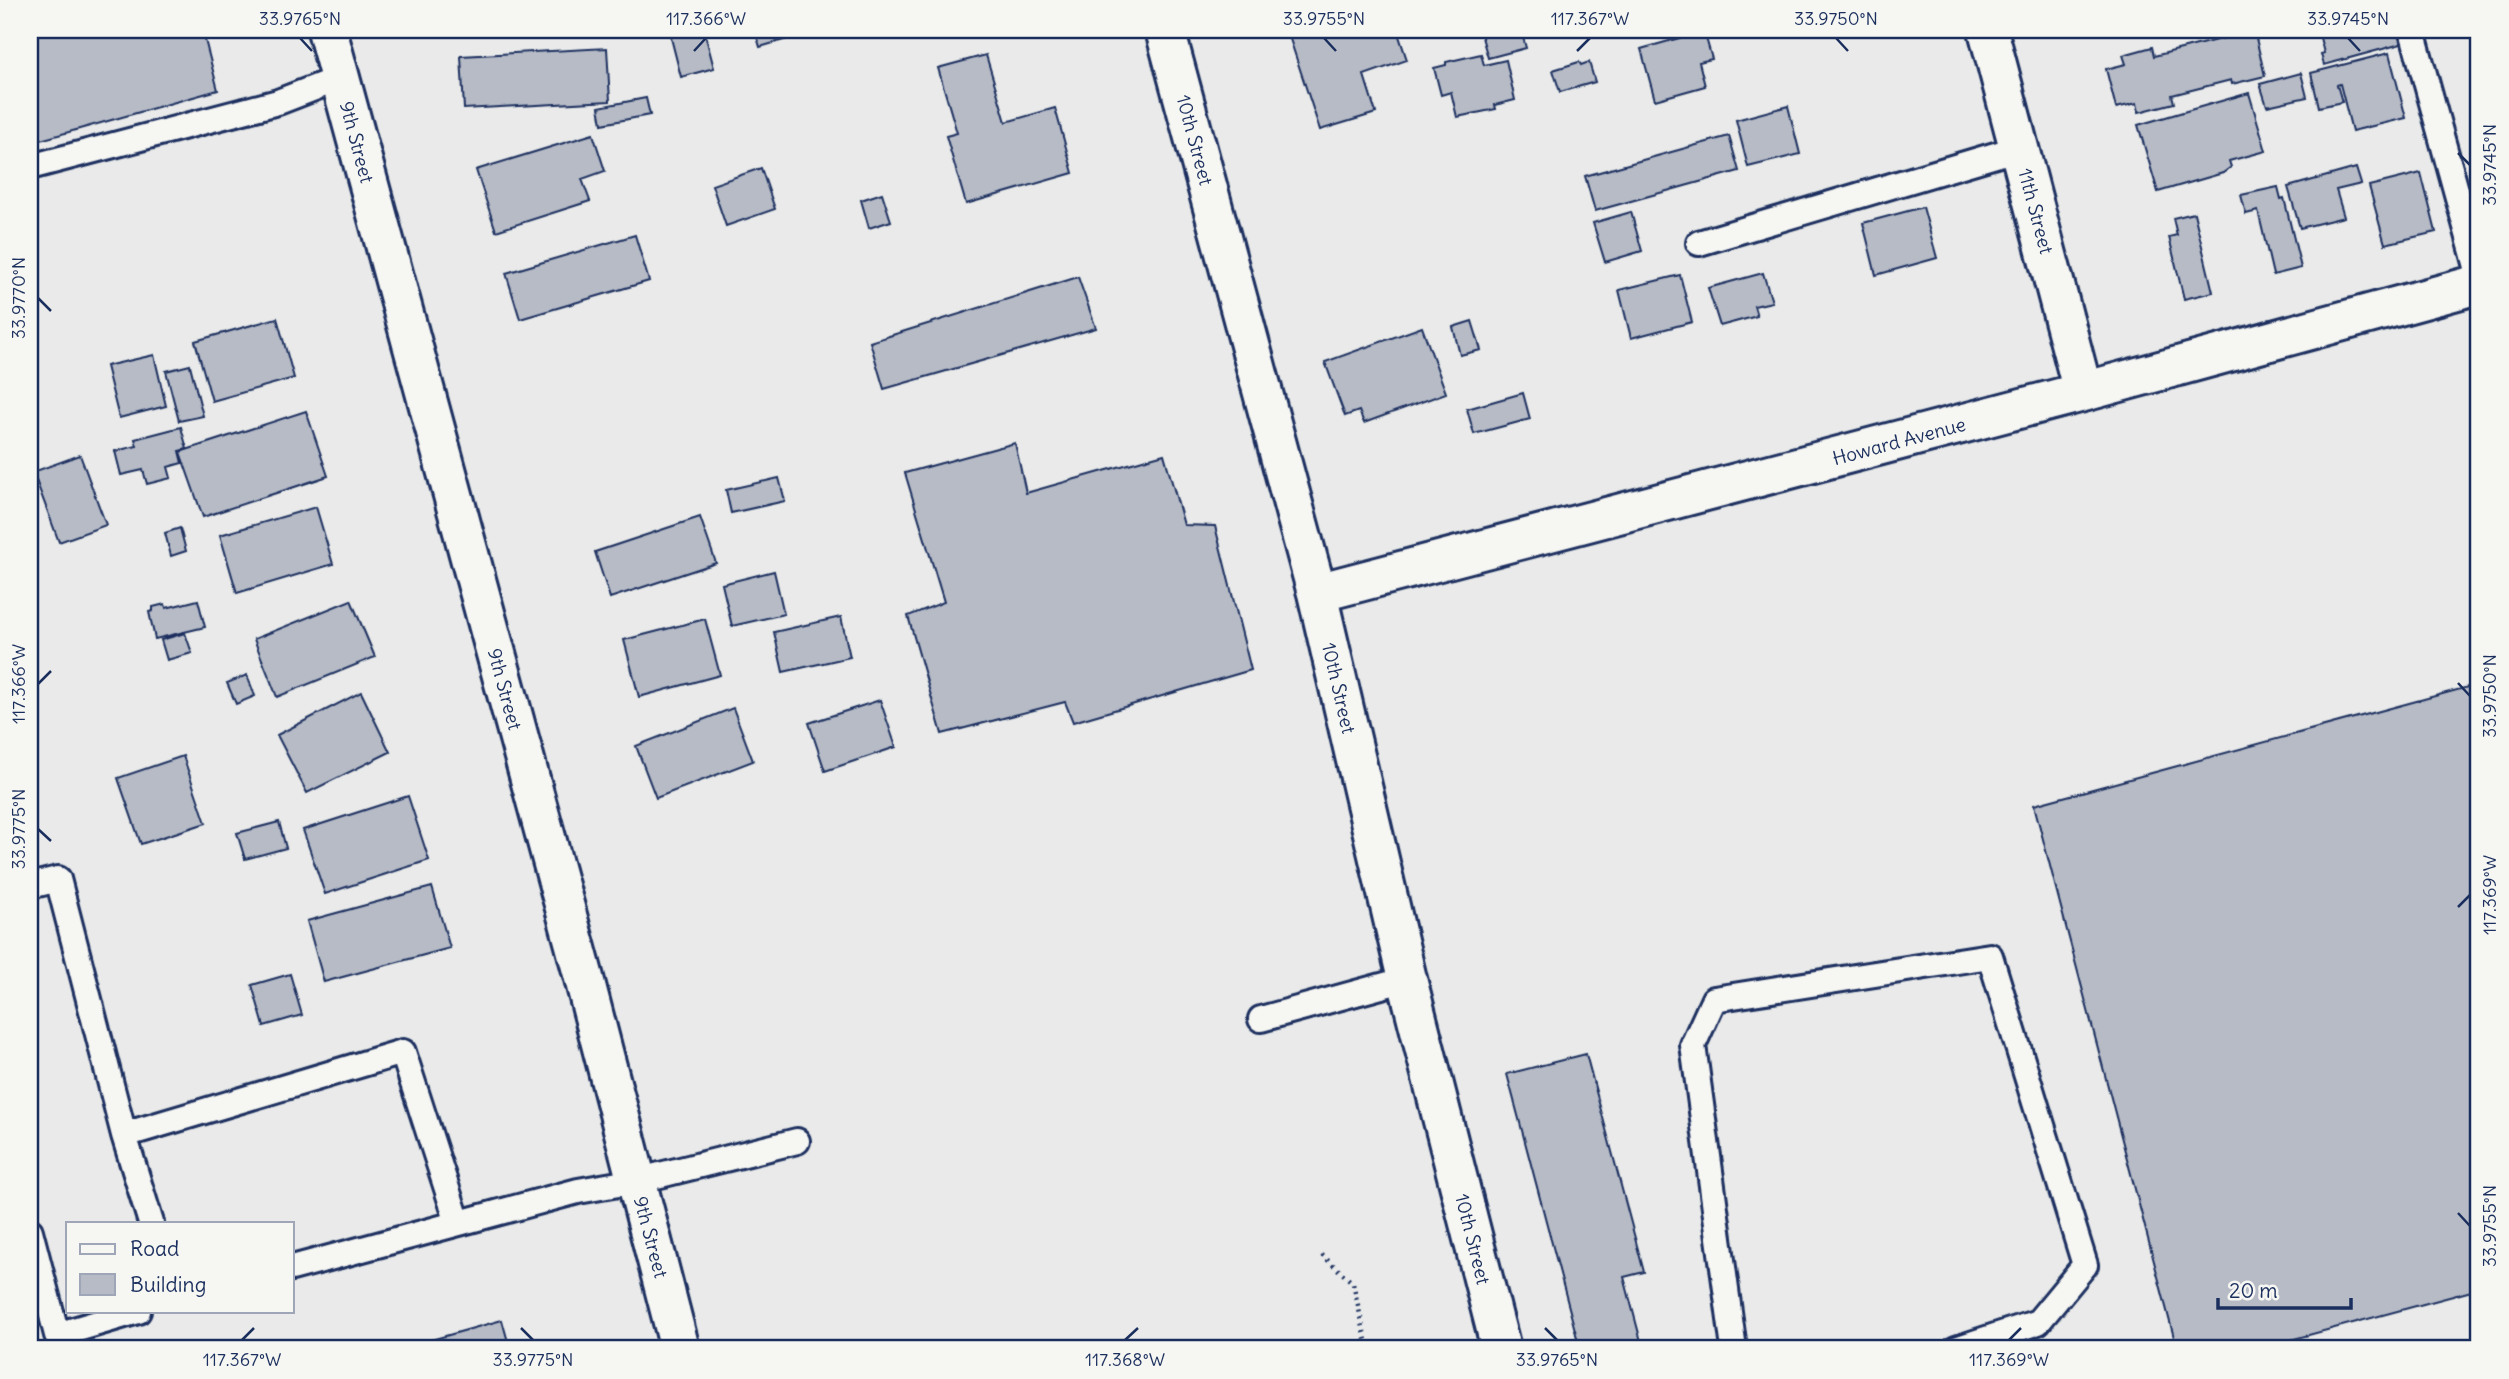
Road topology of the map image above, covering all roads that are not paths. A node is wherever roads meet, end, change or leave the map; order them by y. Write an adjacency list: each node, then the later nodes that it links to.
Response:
1 (327, 30): 5 (street, 9th Street)
2 (1165, 30): 12 (street, 10th Street)
3 (1988, 30): 6 (street, 11th Street)
4 (2412, 30): 9 (lane)
5 (340, 78): 7 (lane); 18 (street, 9th Street)
6 (2019, 148): 8 (lane); 11 (street, 11th Street)
7 (30, 167)
8 (1699, 243)
9 (2479, 274)
10 (2479, 284): 11 (street, Howard Avenue)
11 (2083, 392): 12 (street, Howard Avenue)
12 (1317, 593): 14 (street, 10th Street)
13 (30, 886): 16 (lane)
14 (1407, 979): 15 (lane); 25 (street, 10th Street)
15 (1261, 1019)
16 (124, 1135): 19 (lane); 20 (lane)
17 (797, 1141): 18 (lane)
18 (636, 1181): 20 (lane); 24 (street, 9th Street)
19 (152, 1222)
20 (458, 1223): 22 (lane)
21 (30, 1231): 23 (lane)
22 (294, 1267)
23 (135, 1312)
24 (681, 1349)
25 (1501, 1349)
26 (1734, 1349): 27 (lane)
27 (1956, 1349)

